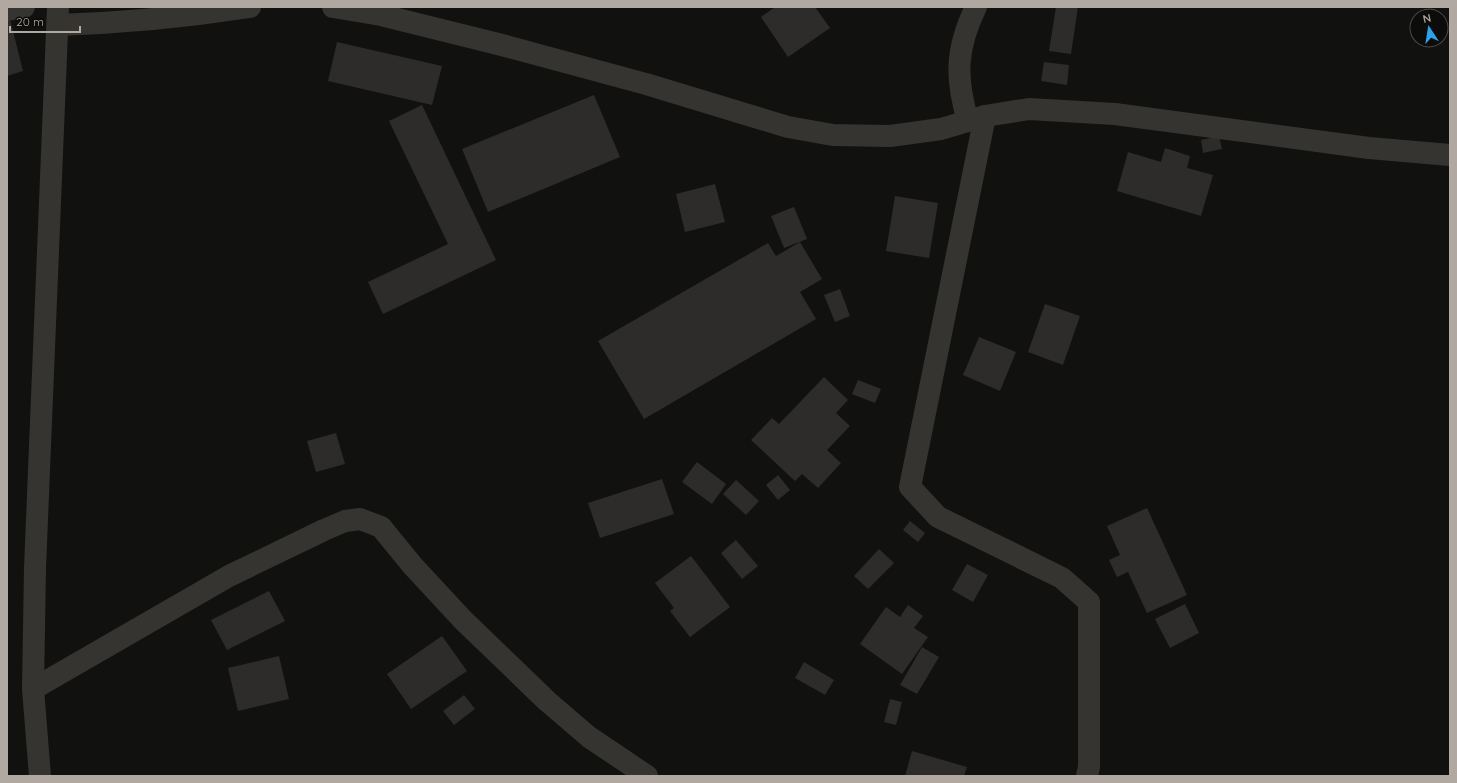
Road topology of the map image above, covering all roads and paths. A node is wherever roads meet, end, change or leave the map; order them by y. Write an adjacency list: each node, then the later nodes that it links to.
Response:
1 (24, 7): 5 (street)
2 (250, 7): 6 (street)
3 (333, 7): 7 (street)
4 (976, 7): 7 (street)
5 (7, 10)
6 (58, 16): 9 (street)
7 (977, 119): 8 (street); 12 (street)
8 (1450, 155)
9 (33, 689): 10 (street); 11 (street)
10 (40, 776)
11 (647, 776)
12 (1087, 776)

